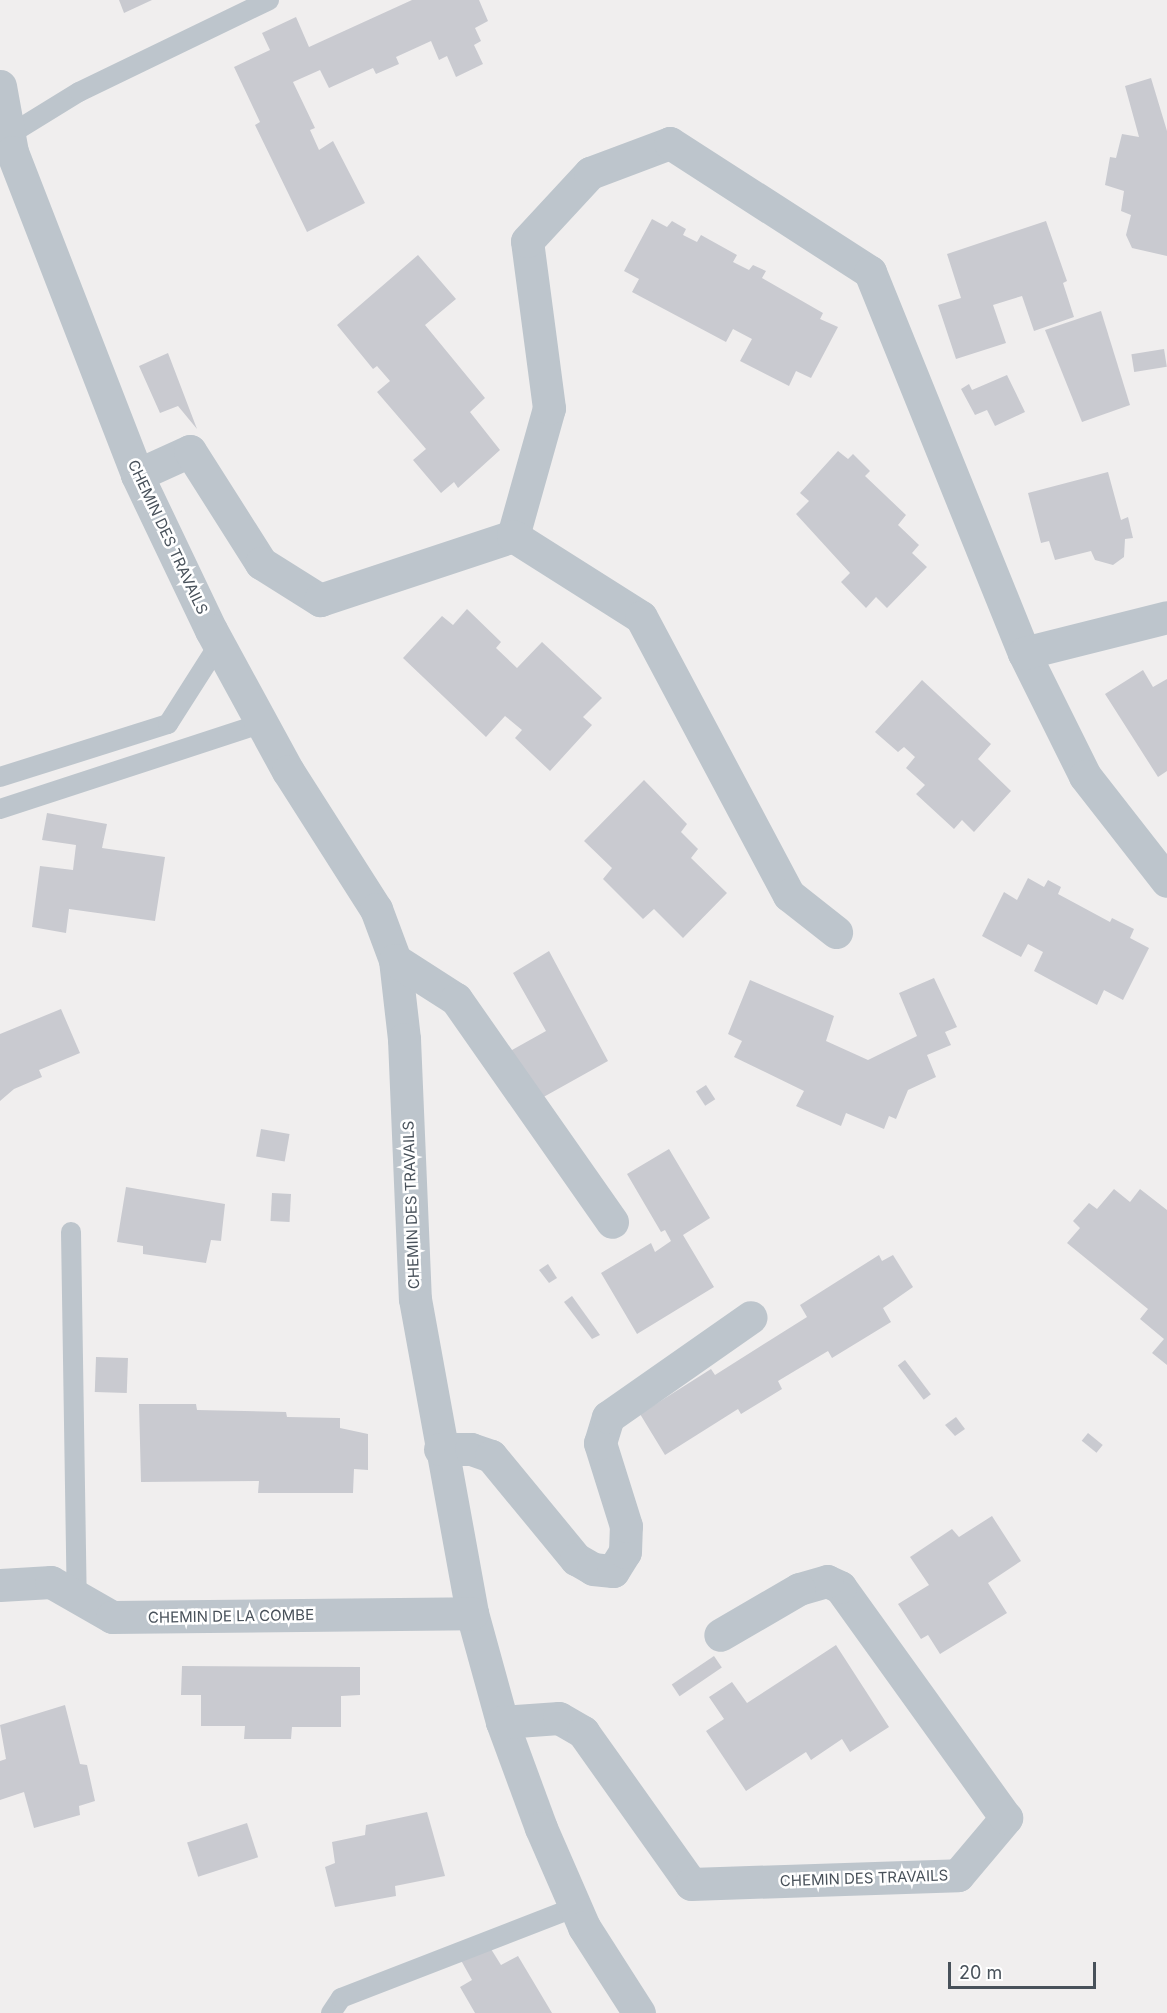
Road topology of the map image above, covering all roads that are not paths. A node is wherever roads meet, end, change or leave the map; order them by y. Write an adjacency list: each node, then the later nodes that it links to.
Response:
1 (269, 0): 3 (lane)
2 (0, 86): 3 (street, CHEMIN DES TRAVAILS)
3 (9, 135): 4 (street, CHEMIN DES TRAVAILS)
4 (137, 475): 5 (street); 7 (street, CHEMIN DES TRAVAILS)
5 (513, 536): 8 (street); 13 (street)
6 (1167, 617): 8 (street)
7 (219, 644): 9 (street, CHEMIN DES TRAVAILS); 10 (lane)
8 (1024, 654): 12 (street)
9 (262, 723): 11 (lane); 14 (street, CHEMIN DES TRAVAILS)
10 (0, 777)
11 (0, 809)
12 (1167, 881)
13 (836, 932)
14 (395, 960): 15 (street); 18 (street, CHEMIN DES TRAVAILS)
15 (612, 1222)
16 (71, 1232): 20 (lane)
17 (751, 1317): 18 (street)
18 (440, 1449): 21 (street, CHEMIN DES TRAVAILS)
19 (0, 1585): 20 (street, CHEMIN DE LA COMBE)
20 (77, 1597): 21 (street, CHEMIN DE LA COMBE)
21 (472, 1613): 23 (street, CHEMIN DES TRAVAILS)
22 (720, 1635): 23 (street, CHEMIN DES TRAVAILS)
23 (502, 1722): 24 (street, CHEMIN DES TRAVAILS)
24 (576, 1907): 25 (lane); 26 (street, CHEMIN DES TRAVAILS)
25 (331, 2013)
26 (639, 2013)

